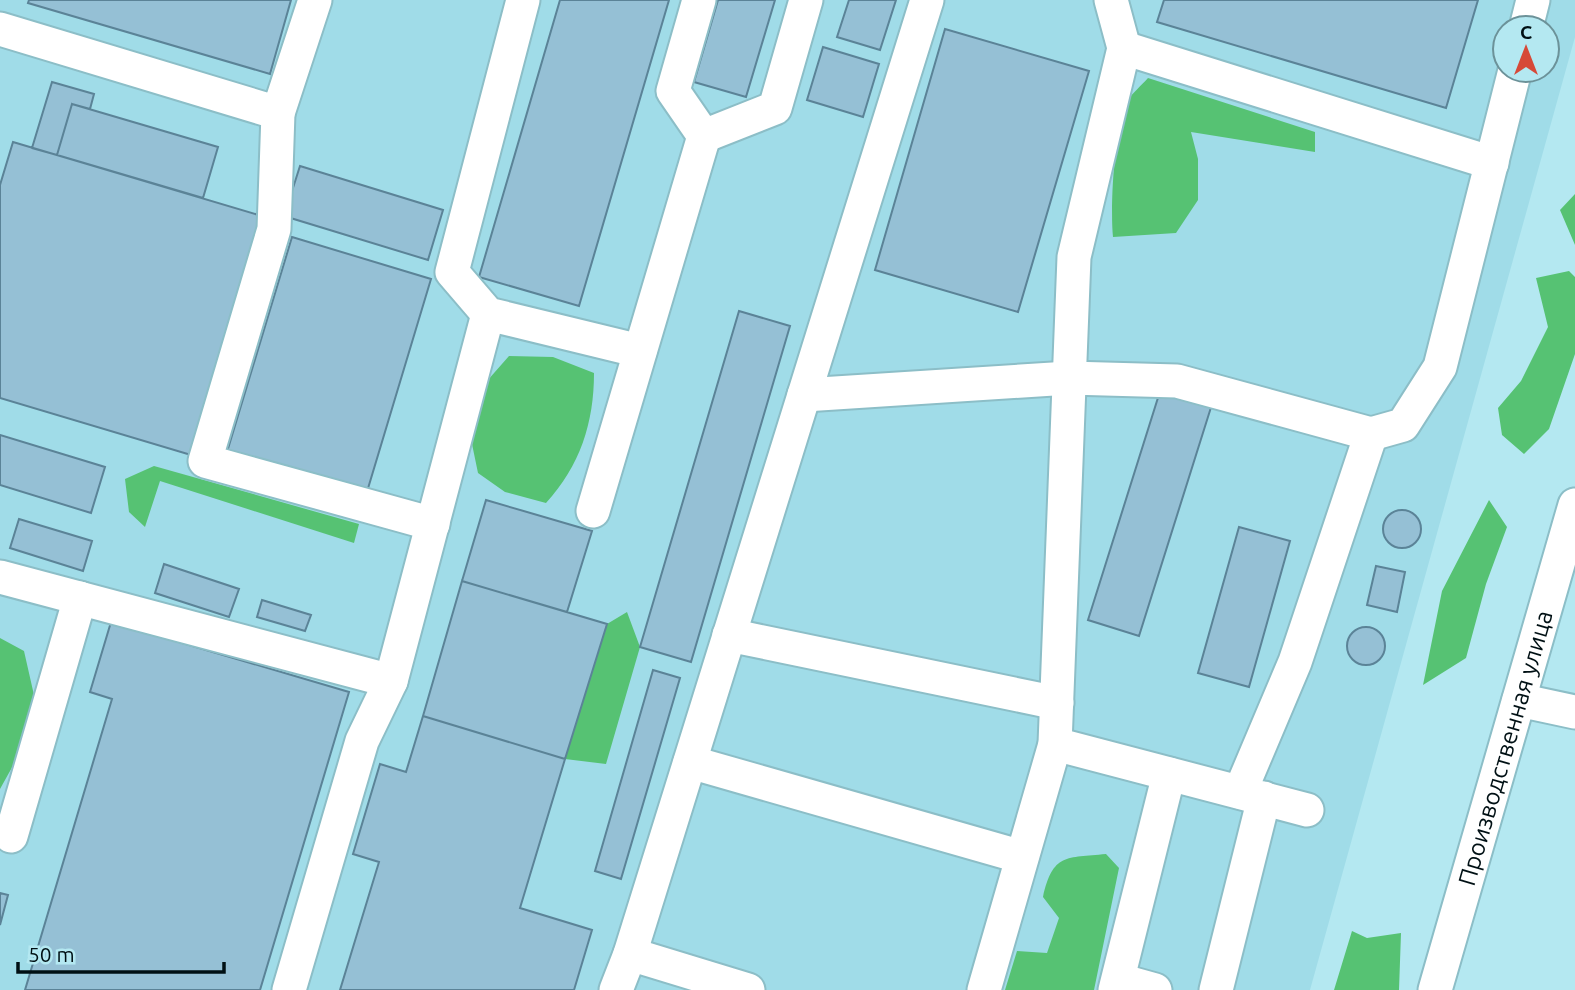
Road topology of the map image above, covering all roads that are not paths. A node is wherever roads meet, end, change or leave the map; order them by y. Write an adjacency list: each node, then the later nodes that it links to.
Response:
1 (314, 0): 10 (street)
2 (523, 0): 13 (street)
3 (699, 0): 11 (street)
4 (806, 0): 11 (street)
5 (927, 0): 16 (street)
6 (1111, 0): 8 (street)
7 (0, 29): 10 (street)
8 (1124, 48): 12 (street); 15 (street)
9 (1512, 84): 12 (street)
10 (278, 113): 20 (street)
11 (704, 136): 14 (street)
12 (1492, 163): 17 (street)
13 (488, 314): 14 (street); 20 (street)
14 (640, 351): 19 (street)
15 (1069, 378): 16 (street); 17 (street); 26 (street)
16 (804, 395): 23 (street)
17 (1371, 434): 31 (street)
18 (1575, 505): 25 (street, Производственная улица)
19 (593, 511)
20 (433, 524): 24 (street)
21 (0, 577): 22 (street)
22 (80, 598): 24 (street); 33 (street)
23 (729, 635): 26 (street); 29 (street)
24 (391, 681): 37 (street)
25 (1519, 700): 27 (street); 43 (street, Производственная улица)
26 (1057, 703): 28 (street)
27 (1575, 712)
28 (1055, 744): 30 (street); 34 (street)
29 (690, 762): 34 (street); 35 (street)
30 (1169, 774): 31 (street); 36 (street)
31 (1252, 795): 32 (street); 42 (street)
32 (1307, 810)
33 (11, 836)
34 (1022, 857): 40 (street)
35 (630, 954): 38 (street); 39 (street)
36 (1117, 985): 41 (street)
37 (289, 990)
38 (616, 990)
39 (748, 990)
40 (984, 990)
41 (1155, 990)
42 (1216, 990)
43 (1436, 990)

